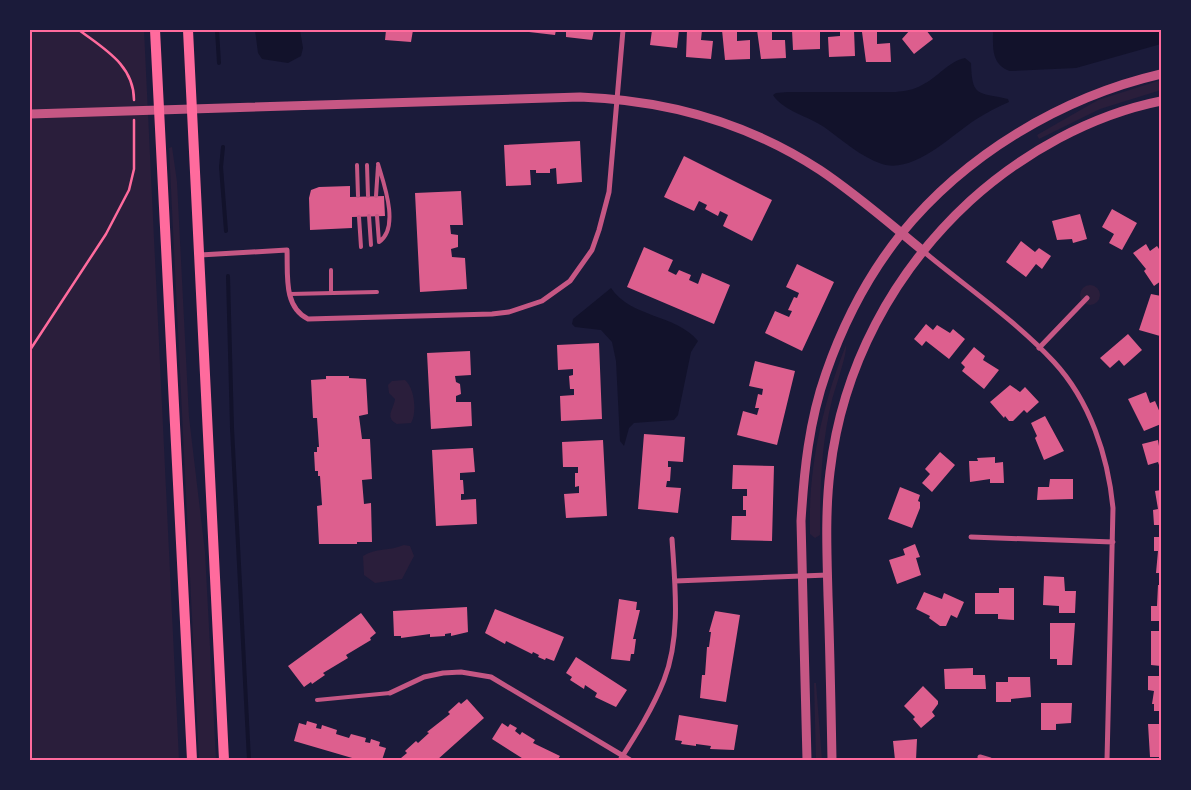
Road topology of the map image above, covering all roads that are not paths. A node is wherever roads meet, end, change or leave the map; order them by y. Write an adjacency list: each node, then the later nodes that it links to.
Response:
1 (155, 30): 8 (main road)
2 (188, 30): 7 (main road)
3 (623, 30): 5 (street)
4 (1161, 74): 18 (street)
5 (618, 98): 7 (street); 18 (street); 26 (street)
6 (1161, 101): 21 (street)
7 (192, 109): 8 (street); 22 (main road)
8 (159, 110): 9 (street); 39 (main road)
9 (30, 114)
10 (357, 165): 12 (lane)
11 (367, 165): 13 (lane)
12 (358, 196)
13 (368, 196)
14 (376, 196): 17 (lane)
15 (359, 216): 20 (lane)
16 (369, 216): 19 (lane)
17 (377, 216)
18 (901, 234): 21 (street); 32 (street)
19 (371, 245)
20 (360, 246)
21 (922, 250): 28 (street); 33 (street)
22 (199, 255): 26 (street); 40 (main road)
23 (331, 270): 25 (lane)
24 (377, 292): 25 (lane)
25 (331, 293): 26 (lane)
26 (290, 294)
27 (1087, 298): 28 (street)
28 (1039, 348): 31 (street)
29 (971, 537): 31 (street)
30 (672, 539): 34 (street)
31 (1113, 542): 45 (street)
32 (802, 575): 33 (street); 34 (street); 42 (street)
33 (828, 575): 43 (street)
34 (675, 582): 38 (street)
35 (390, 693): 36 (lane); 38 (street)
36 (317, 700)
37 (980, 757): 44 (street)
38 (621, 758): 41 (street)
39 (192, 760)
40 (224, 760)
41 (630, 760)
42 (807, 760)
43 (832, 760)
44 (990, 760)
45 (1108, 760)

